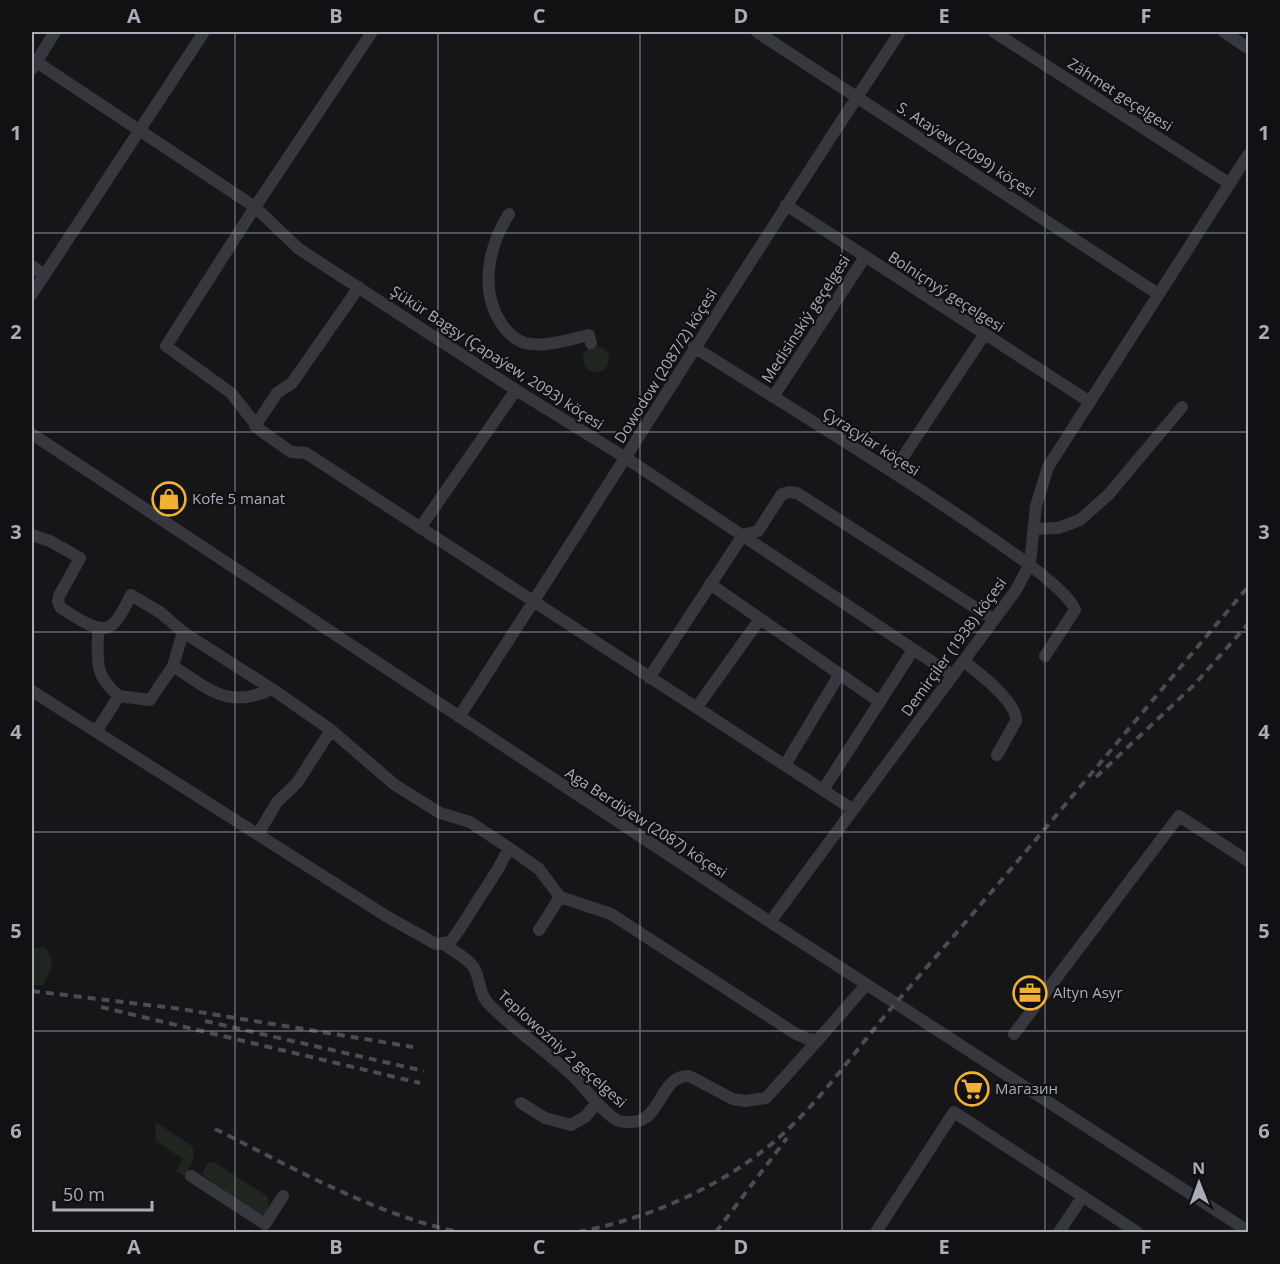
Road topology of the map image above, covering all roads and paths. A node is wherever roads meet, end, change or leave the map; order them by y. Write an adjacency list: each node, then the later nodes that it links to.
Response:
1 (55, 32): 9 (street)
2 (204, 32): 11 (street)
3 (372, 32): 15 (street)
4 (758, 32): 10 (street, S. Ataýew (2099) köçesi)
5 (900, 32): 10 (street, Dowodow (2087/2) köçesi)
6 (994, 32): 13 (street, Zähmet geçelgesi)
7 (1224, 32): 8 (street)
8 (1248, 48)
9 (33, 63): 11 (street, Şükür Bagşy (Çapaýew, 2093) köçesi)
10 (857, 96): 14 (street, Dowodow (2087/2) köçesi); 22 (street, S. Ataýew (2099) köçesi)
11 (139, 131): 15 (street, Şükür Bagşy (Çapaýew, 2093) köçesi); 19 (street)
12 (1248, 155): 13 (street, Demirçiler (1938) köçesi)
13 (1230, 184): 22 (street, Demirçiler (1938) köçesi)
14 (786, 205): 17 (street, Bolniçnyý geçelgesi); 25 (street, Dowodow (2087/2) köçesi)
15 (255, 207): 20 (street, Şükür Bagşy (Çapaýew, 2093) köçesi); 30 (street)
16 (509, 214): 24 (street)
17 (865, 257): 23 (street, Bolniçnyý geçelgesi); 27 (street, Medisinskiý geçelgesi)
18 (32, 266): 19 (street)
19 (44, 275): 21 (street)
20 (358, 286): 26 (street, Şükür Bagşy (Çapaýew, 2093) köçesi); 30 (street)
21 (32, 294)
22 (1158, 294): 28 (street, Demirçiler (1938) köçesi)
23 (984, 335): 28 (street, Bolniçnyý geçelgesi); 33 (street)
24 (591, 343)
25 (694, 348): 27 (street, Çyraçylar köçesi); 32 (street, Dowodow (2087/2) köçesi)
26 (516, 390): 32 (street, Şükür Bagşy (Çapaýew, 2093) köçesi); 34 (street)
27 (773, 397): 33 (street, Çyraçylar köçesi)
28 (1090, 402): 35 (street, Demirçiler (1938) köçesi)
29 (1182, 407): 35 (street)
30 (255, 426): 34 (street)
31 (32, 434): 57 (street, Aga Berdiýew (2087) köçesi)
32 (626, 458): 37 (street, Şükür Bagşy (Çapaýew, 2093) köçesi); 40 (street, Dowodow (2087/2) köçesi)
33 (893, 472): 38 (street, Çyraçylar köçesi)
34 (420, 528): 40 (street)
35 (1034, 529): 38 (street, Demirçiler (1938) köçesi)
36 (32, 535): 43 (street)
37 (743, 535): 39 (street); 42 (street); 45 (street, Şükür Bagşy (Çapaýew, 2093) köçesi)
38 (1029, 564): 42 (street, Demirçiler (1938) köçesi); 46 (street, Çyraçylar köçesi)
39 (710, 584): 41 (street); 51 (street)
40 (533, 603): 51 (street); 57 (street, Dowodow (2087/2) köçesi)
41 (759, 619): 49 (street); 56 (street)
42 (993, 619): 47 (street, Demirçiler (1938) köçesi)
43 (98, 629): 44 (street); 54 (street)
44 (183, 632): 48 (street); 52 (street)
45 (913, 650): 50 (street, Şükür Bagşy (Çapaýew, 2093) köçesi); 55 (street)
46 (1045, 656)
47 (963, 661): 50 (street, Demirçiler (1938) köçesi); 60 (street)
48 (173, 666): 52 (street); 54 (street)
49 (839, 675): 55 (street); 61 (street)
50 (952, 675): 63 (street, Demirçiler (1938) köçesi)
51 (649, 678): 56 (street)
52 (272, 689): 58 (street)
53 (32, 691): 59 (street, Teplowozniy 2 geçelgesi)
54 (119, 696): 59 (street)
55 (880, 702): 62 (street)
56 (697, 707): 61 (street)
57 (459, 717): 68 (street, Aga Berdiýew (2087) köçesi)
58 (331, 730): 64 (street); 65 (street)
59 (96, 732): 64 (street, Teplowozniy 2 geçelgesi)
60 (997, 755)
61 (785, 765): 62 (street)
62 (822, 790): 63 (street)
63 (852, 809): 68 (street, Demirçiler (1938) köçesi)
64 (258, 834): 70 (street, Teplowozniy 2 geçelgesi)
65 (509, 848): 67 (street); 70 (street)
66 (1248, 861): 72 (street)
67 (560, 897): 69 (street); 73 (street)
68 (770, 922): 71 (street, Aga Berdiýew (2087) köçesi)
69 (539, 930)
70 (442, 943): 75 (street, Teplowozniy 2 geçelgesi)
71 (866, 985): 73 (street); 79 (street, Aga Berdiýew (2087) köçesi)
72 (1014, 1034)
73 (818, 1040): 75 (street, Teplowozniy 2 geçelgesi)
74 (521, 1103): 75 (street)
75 (597, 1103)
76 (191, 1176): 77 (street)
77 (283, 1196)
78 (1083, 1196): 80 (street); 81 (street); 82 (street)
79 (1247, 1230)
80 (876, 1233)
81 (1059, 1233)
82 (1137, 1233)

